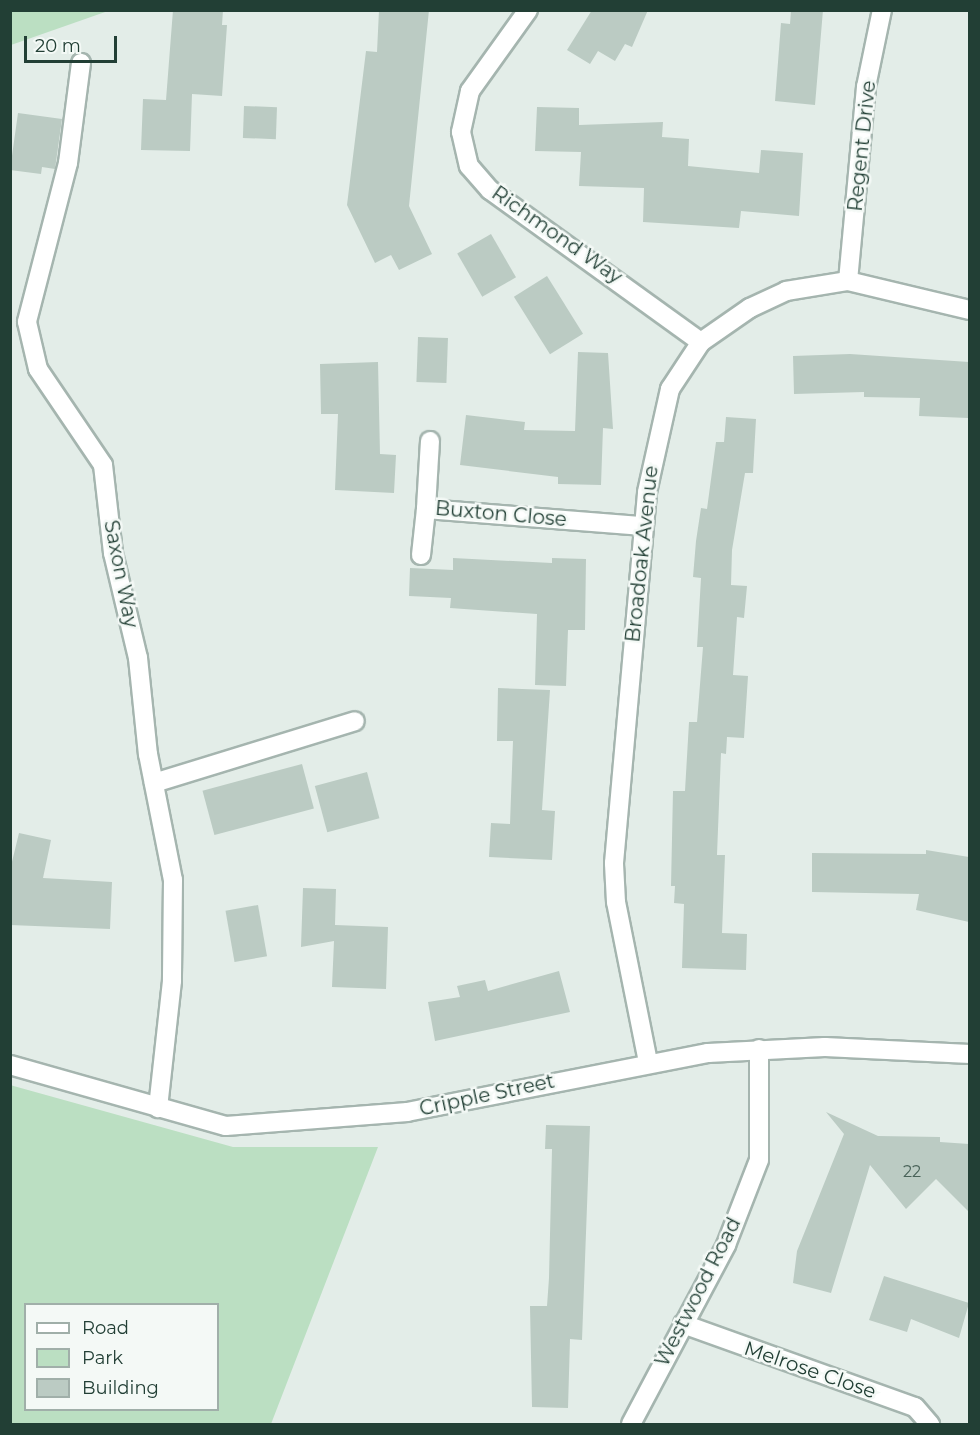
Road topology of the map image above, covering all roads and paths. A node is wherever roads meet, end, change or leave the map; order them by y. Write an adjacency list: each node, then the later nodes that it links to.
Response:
1 (528, 10): 6 (street, Richmond Way)
2 (882, 10): 4 (street, Regent Drive)
3 (81, 63): 12 (street, Saxon Way)
4 (848, 281): 5 (street, Broadoak Avenue); 6 (street, Broadoak Avenue)
5 (969, 310)
6 (701, 342): 9 (street, Broadoak Avenue)
7 (430, 441): 8 (street, Buxton Close)
8 (426, 509): 9 (street, Buxton Close); 10 (street)
9 (643, 526): 15 (street, Broadoak Avenue)
10 (421, 555)
11 (355, 721): 12 (street)
12 (154, 783): 17 (street, Saxon Way)
13 (759, 1049): 14 (street, Cripple Street); 15 (street, Cripple Street); 18 (street, Westwood Road)
14 (969, 1054)
15 (648, 1062): 17 (street, Cripple Street)
16 (10, 1065): 17 (street, Cripple Street)
17 (158, 1108)
18 (683, 1324): 19 (street, Westwood Road); 20 (street, Melrose Close)
19 (631, 1425)
20 (930, 1425)

